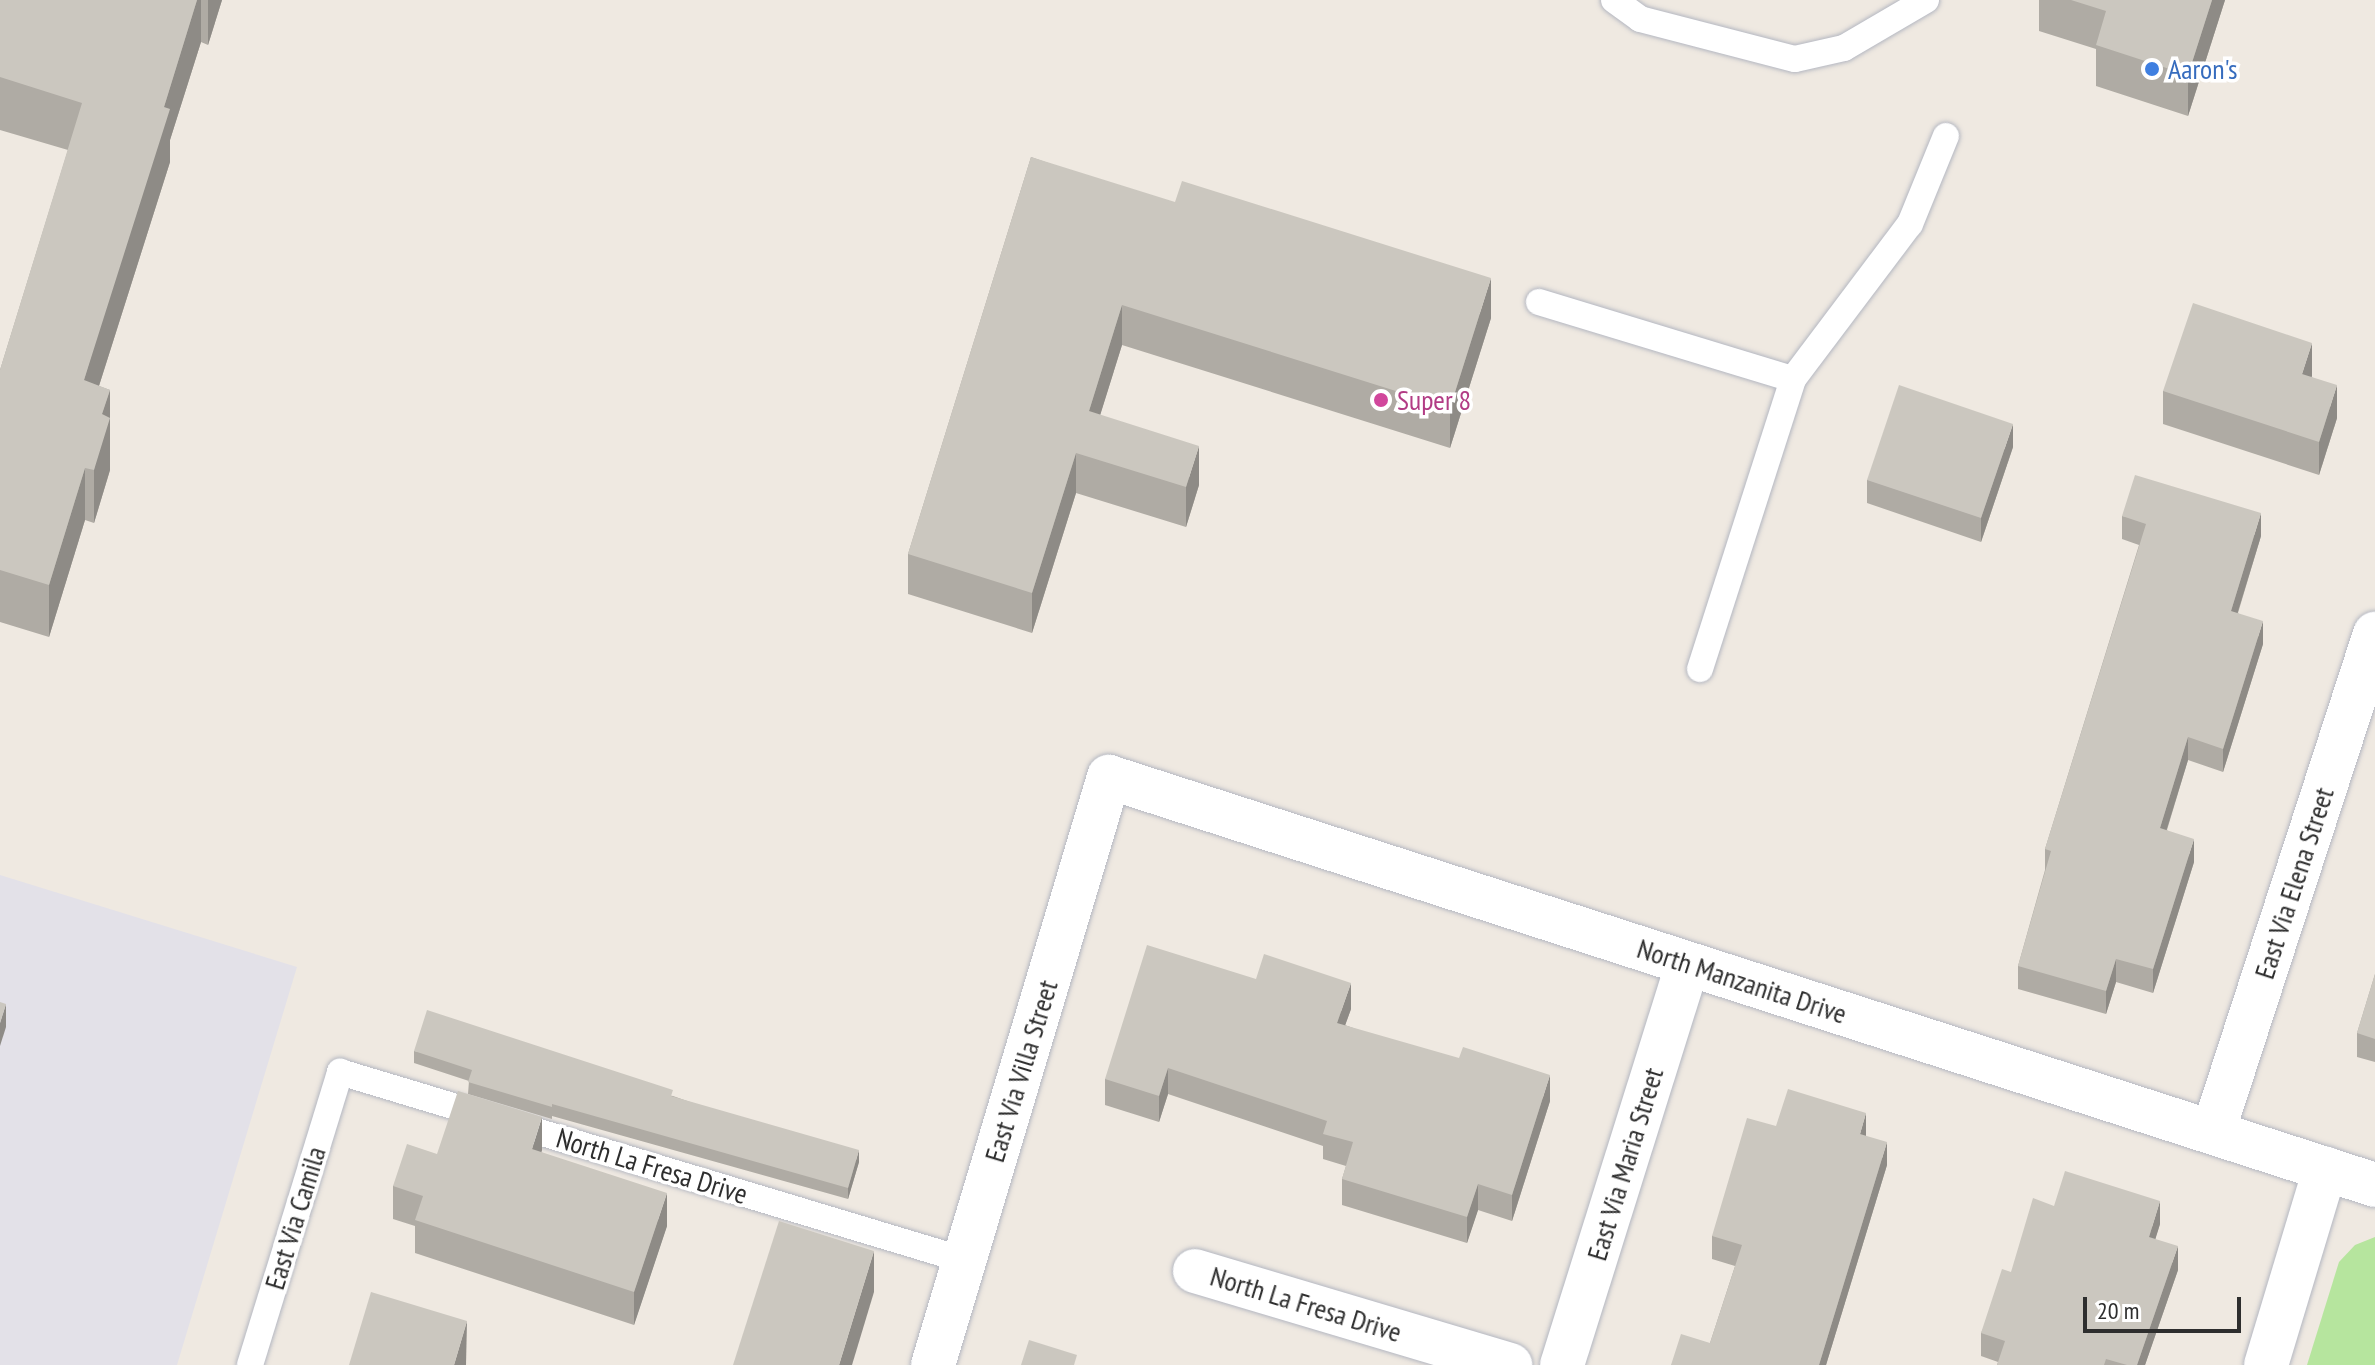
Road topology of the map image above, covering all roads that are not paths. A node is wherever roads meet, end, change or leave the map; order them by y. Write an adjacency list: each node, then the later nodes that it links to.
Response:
1 (1614, 0): 2 (lane)
2 (1926, 0)
3 (1946, 136): 5 (lane)
4 (1539, 302): 5 (lane)
5 (1793, 379): 7 (lane)
6 (2375, 634): 11 (street, East Via Elena Street)
7 (1700, 669)
8 (1109, 777): 9 (street, North Manzanita Drive); 14 (street, East Via Villa Street)
9 (1688, 964): 11 (street, North Manzanita Drive); 19 (street, East Via Maria Street)
10 (340, 1072): 14 (lane, North La Fresa Drive); 16 (lane, East Via Camila)
11 (2213, 1132): 12 (street, North Manzanita Drive)
12 (2325, 1169): 13 (street, North Manzanita Drive); 20 (street)
13 (2375, 1185)
14 (964, 1260): 17 (street, East Via Villa Street)
15 (1195, 1271): 18 (street, North La Fresa Drive)
16 (250, 1365)
17 (933, 1365)
18 (1510, 1365)
19 (1562, 1365)
20 (2266, 1365)

